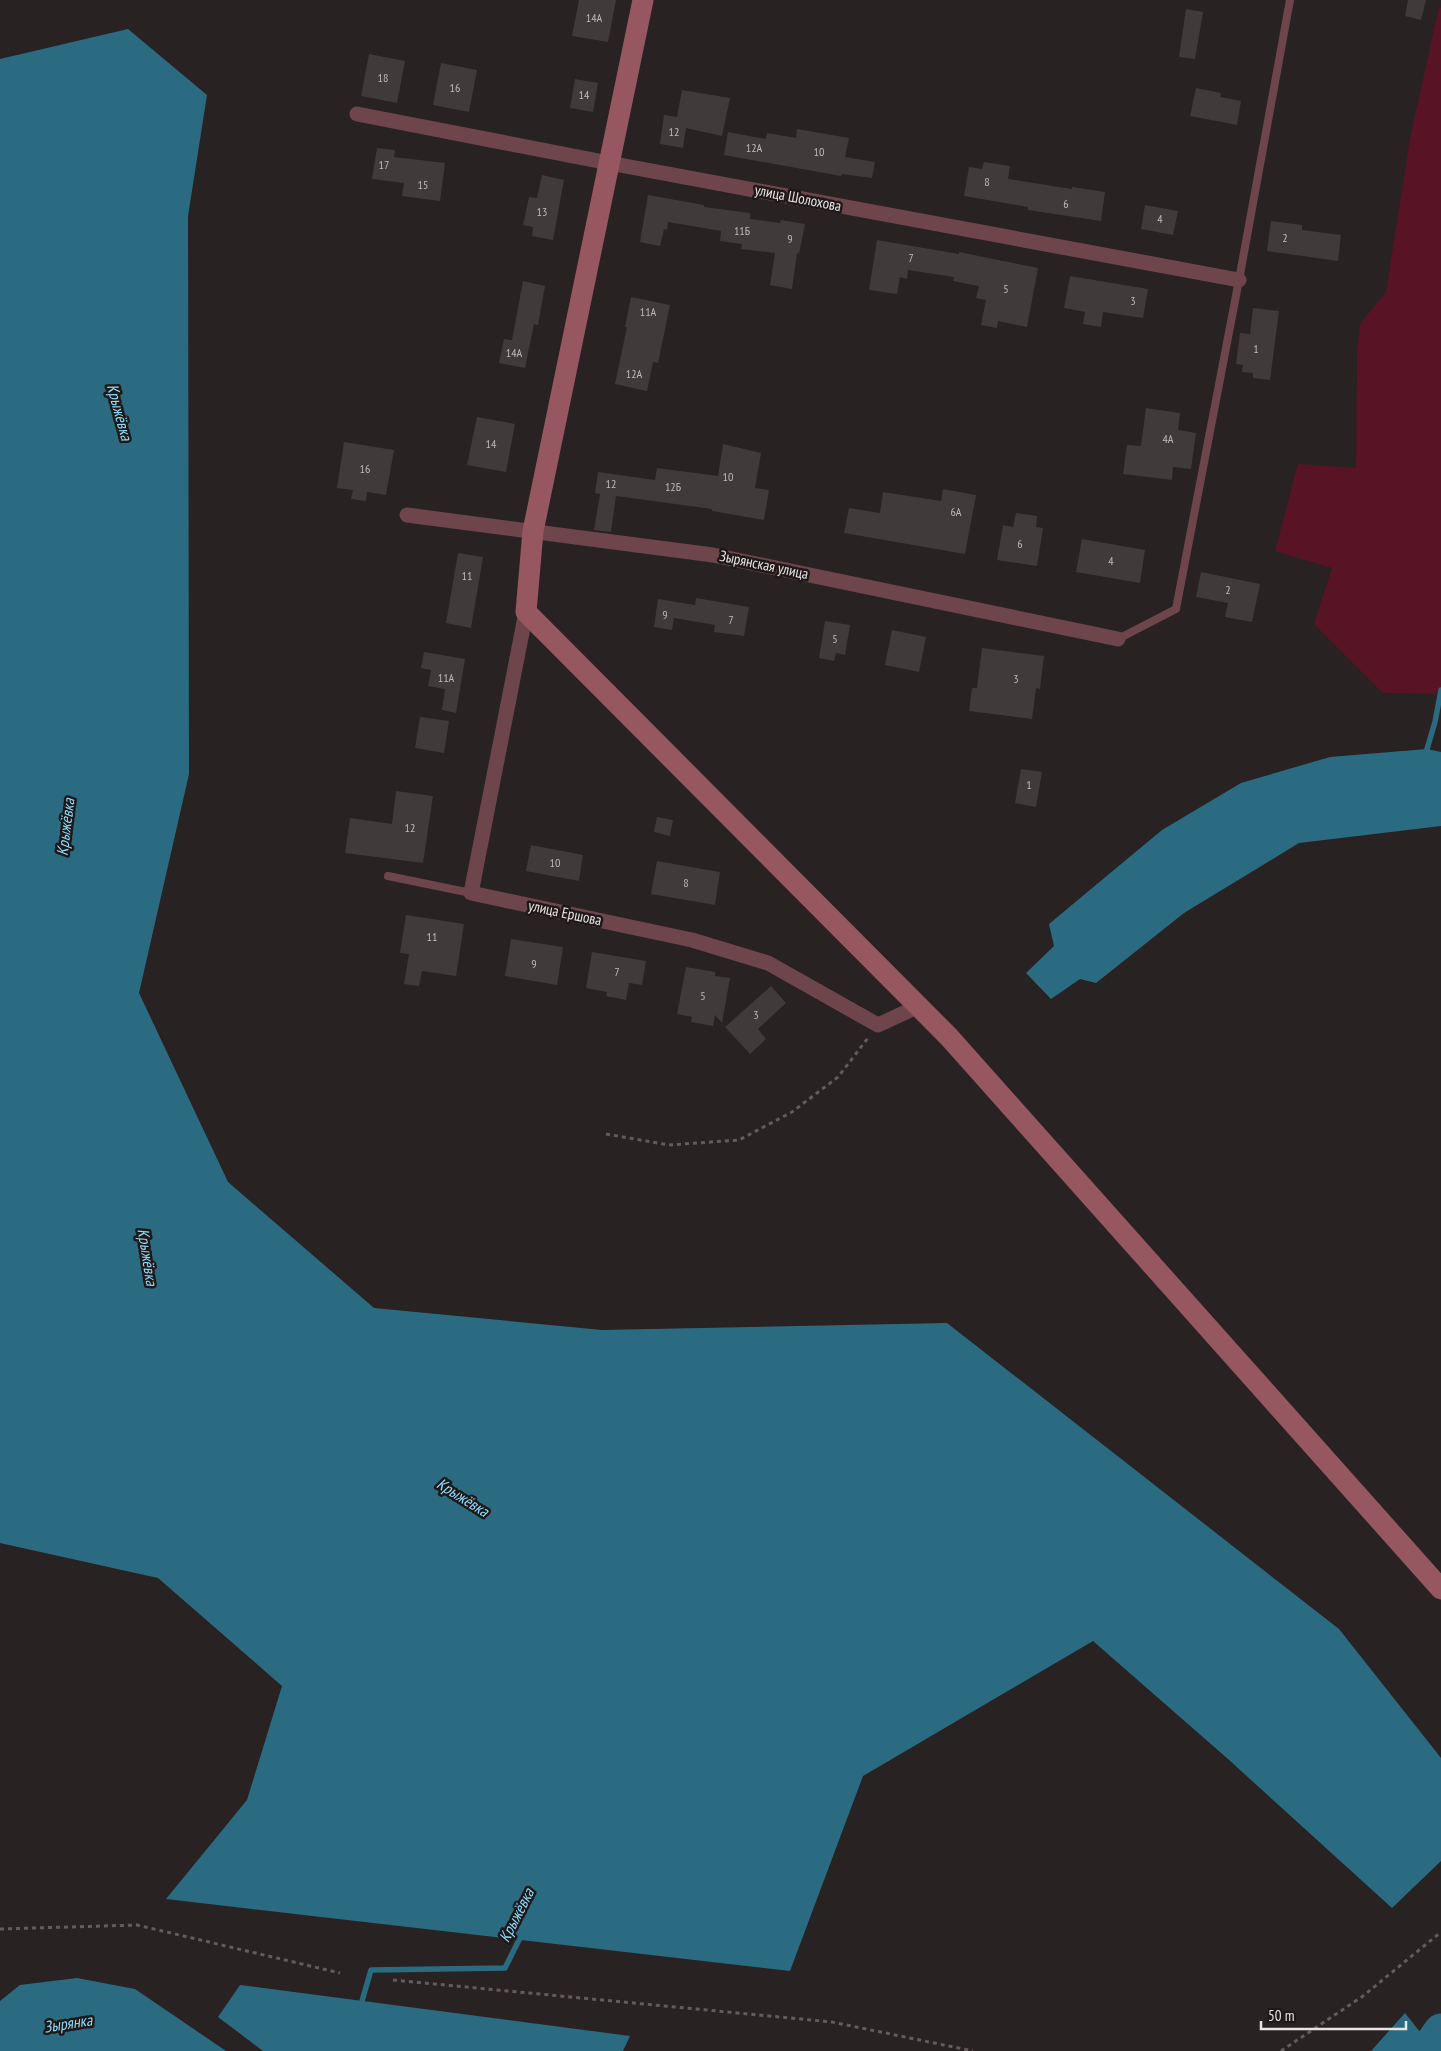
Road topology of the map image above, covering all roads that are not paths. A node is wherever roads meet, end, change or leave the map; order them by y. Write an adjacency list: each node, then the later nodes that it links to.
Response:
1 (643, 0): 4 (main road)
2 (1290, 0): 5 (lane)
3 (357, 114): 4 (street, улица Шолохова)
4 (609, 163): 5 (street, улица Шолохова); 7 (main road)
5 (1239, 280): 9 (lane)
6 (407, 515): 7 (street, Зырянская улица)
7 (533, 531): 8 (main road); 9 (street, Зырянская улица)
8 (526, 612): 11 (street); 12 (main road)
9 (1118, 639)
10 (388, 876): 11 (lane)
11 (471, 893): 12 (street, улица Ершова)
12 (919, 1006): 13 (main road)
13 (1441, 1589)

